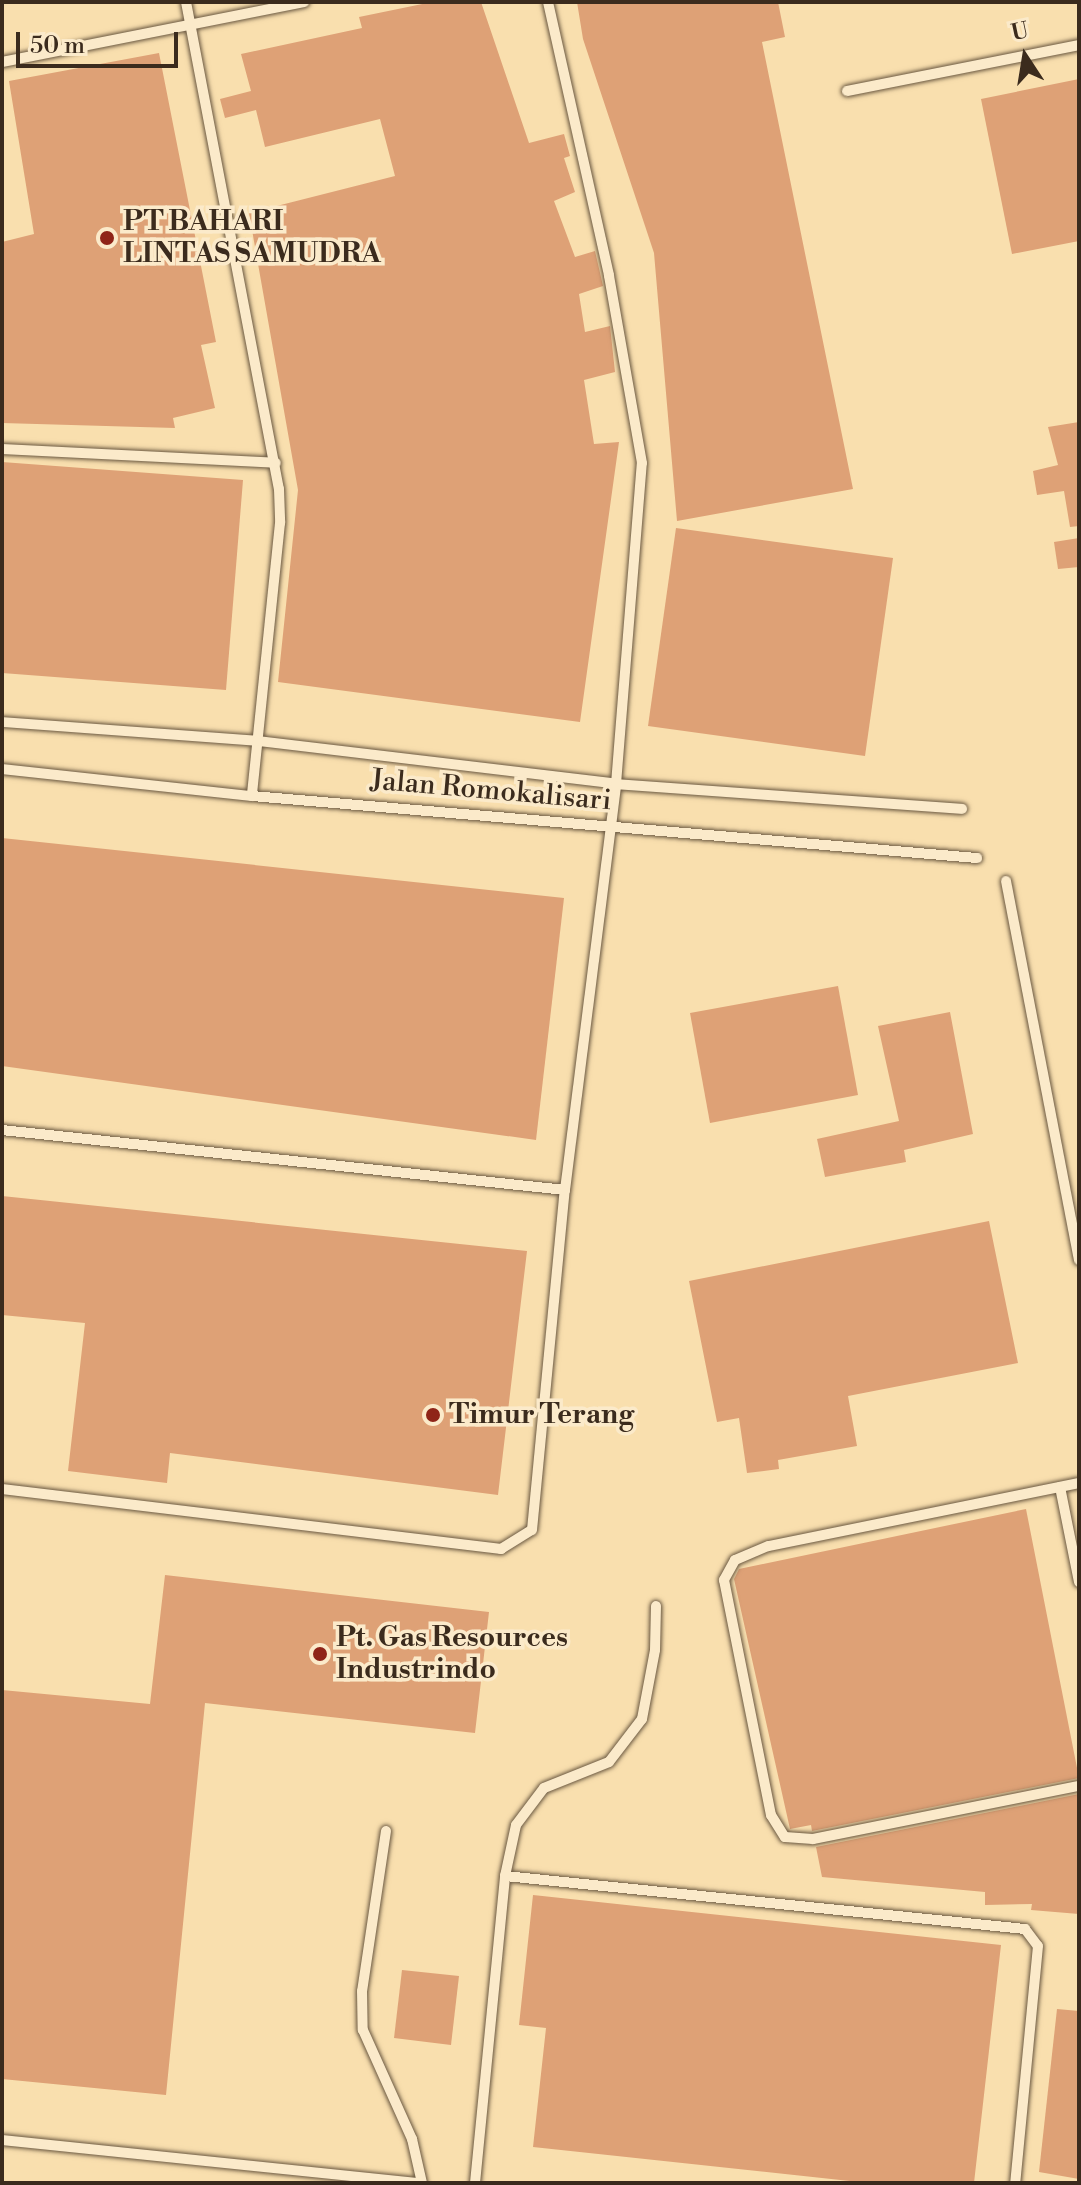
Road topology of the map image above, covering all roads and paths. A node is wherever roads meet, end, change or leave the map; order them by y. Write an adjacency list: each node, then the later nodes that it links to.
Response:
1 (186, 2): 4 (lane)
2 (304, 2): 4 (lane)
3 (548, 2): 13 (lane)
4 (190, 24): 6 (lane); 9 (lane)
5 (1079, 45): 7 (lane)
6 (2, 62)
7 (847, 91)
8 (2, 449): 9 (lane)
9 (276, 463): 11 (lane)
10 (2, 722): 11 (lane, Jalan Romokalisari)
11 (258, 741): 13 (lane, Jalan Romokalisari); 14 (lane)
12 (2, 769): 14 (lane, Jalan Romokalisari)
13 (616, 784): 15 (lane, Jalan Romokalisari); 16 (lane)
14 (252, 796): 16 (lane, Jalan Romokalisari)
15 (962, 809)
16 (610, 824): 17 (lane, Jalan Romokalisari); 20 (lane)
17 (977, 858)
18 (1006, 881): 21 (lane)
19 (2, 1130): 20 (lane)
20 (565, 1190): 24 (lane)
21 (1079, 1260)
22 (1079, 1483): 23 (lane)
23 (1060, 1487): 25 (lane); 27 (lane)
24 (2, 1489)
25 (1079, 1582)
26 (656, 1606): 29 (lane)
27 (1079, 1786)
28 (386, 1831): 31 (lane)
29 (505, 1876): 32 (lane); 33 (lane)
30 (2, 2140): 31 (lane)
31 (420, 2183)
32 (475, 2183)
33 (1015, 2183)

